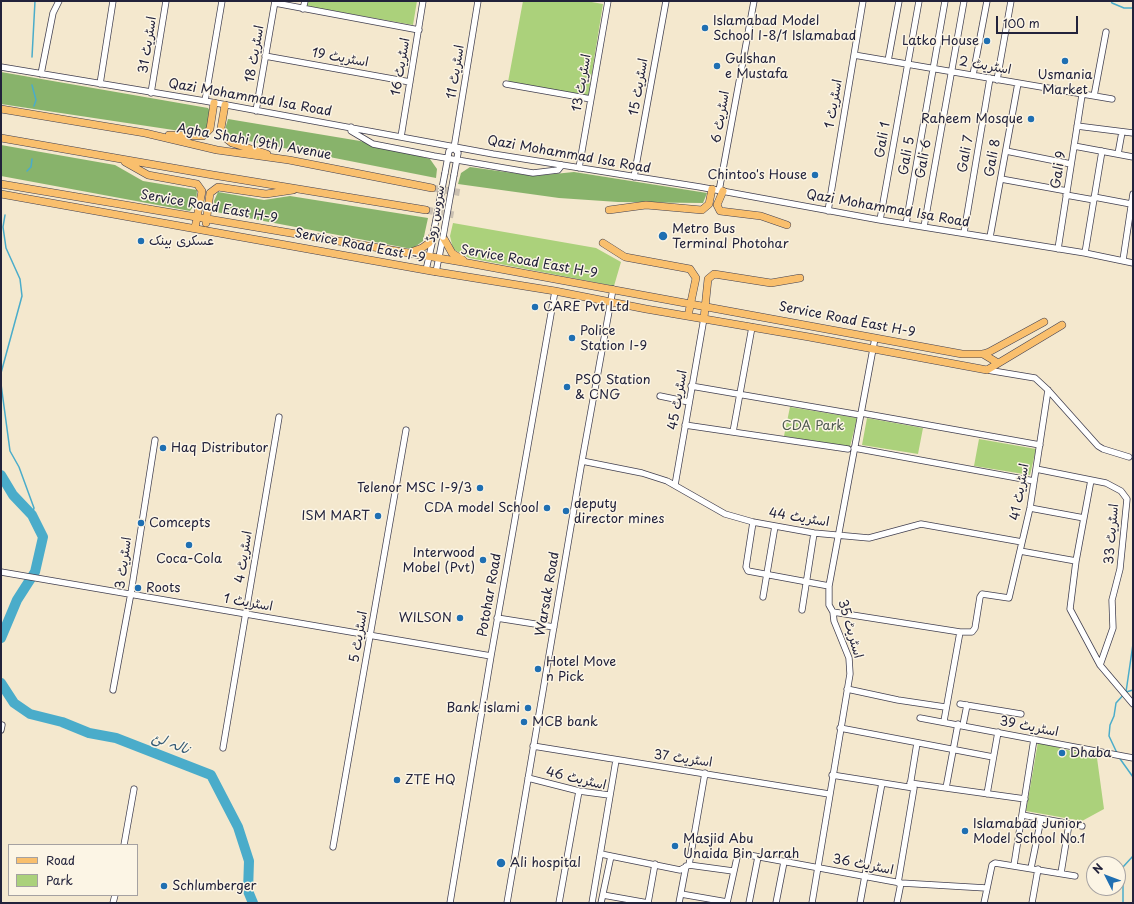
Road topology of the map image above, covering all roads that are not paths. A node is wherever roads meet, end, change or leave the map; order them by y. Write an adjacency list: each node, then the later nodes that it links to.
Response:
1 (58, 1): 29 (street)
2 (114, 1): 35 (street)
3 (166, 1): 37 (street, اسٹریٹ 31)
4 (222, 1): 42 (street)
5 (305, 1): 19 (street)
6 (423, 1): 20 (street, اسٹریٹ 16)
7 (478, 1): 55 (street, اسٹریٹ 11)
8 (608, 1): 40 (street, اسٹریٹ 13)
9 (666, 1): 67 (street, اسٹریٹ 15)
10 (754, 1): 72 (street, اسٹریٹ 6)
11 (863, 1): 22 (street, اسٹریٹ 1)
12 (899, 1): 24 (street)
13 (919, 1): 25 (street, Gali 1)
14 (945, 1): 27 (street, Gali 5)
15 (964, 1): 28 (street, Gali 6)
16 (986, 1): 30 (street)
17 (1011, 1): 32 (street)
18 (275, 2): 19 (street); 23 (street, اسٹریٹ 18)
19 (303, 9): 20 (street)
20 (419, 30): 33 (street, اسٹریٹ 16)
21 (1106, 32): 39 (street)
22 (854, 55): 24 (street, اسٹریٹ 2); 80 (street, اسٹریٹ 1)
23 (265, 56): 33 (street, اسٹریٹ 19); 46 (street, اسٹریٹ 18)
24 (888, 61): 25 (street, اسٹریٹ 2)
25 (908, 64): 27 (street, اسٹریٹ 2); 83 (street, Gali 1)
26 (1, 67): 29 (street, Qazi Mohammad Isa Road)
27 (933, 69): 28 (street, اسٹریٹ 2); 84 (street, Gali 5)
28 (951, 72): 30 (street, اسٹریٹ 2); 86 (street, Gali 6)
29 (41, 74): 35 (street, Qazi Mohammad Isa Road)
30 (973, 75): 31 (street, اسٹریٹ 2)
31 (990, 78): 32 (street, اسٹریٹ 2); 89 (street, Gali 7)
32 (997, 80): 34 (street, اسٹریٹ 2)
33 (410, 82): 52 (street, اسٹریٹ 16)
34 (1018, 83): 38 (street, اسٹریٹ 2); 56 (street, Gali 8)
35 (100, 84): 37 (street, Qazi Mohammad Isa Road)
36 (506, 84): 40 (street)
37 (151, 92): 42 (street, Qazi Mohammad Isa Road)
38 (1082, 95): 39 (street, اسٹریٹ 2); 47 (street, Gali 9)
39 (1094, 96): 41 (street, اسٹریٹ 2)
40 (591, 99): 66 (street, اسٹریٹ 13)
41 (1112, 99)
42 (205, 101): 43 (street, Qazi Mohammad Isa Road)
43 (214, 103): 44 (street, Qazi Mohammad Isa Road); 50 (main road)
44 (225, 105): 46 (street, Qazi Mohammad Isa Road); 62 (main road)
45 (1, 108): 50 (main road, Agha Shahi (9th) Avenue)
46 (256, 111): 48 (street, Qazi Mohammad Isa Road)
47 (1077, 126): 49 (street); 54 (street, Gali 9)
48 (351, 127): 52 (street, Qazi Mohammad Isa Road); 60 (street)
49 (1122, 132): 51 (street); 58 (street)
50 (145, 133): 62 (main road, Agha Shahi (9th) Avenue)
51 (1133, 133)
52 (401, 137): 55 (street, Qazi Mohammad Isa Road)
53 (1, 138): 61 (main road)
54 (1074, 146): 57 (street); 64 (street, Gali 9)
55 (454, 147): 60 (street, سروس روڈ); 63 (street, سروس روڈ); 65 (street, Qazi Mohammad Isa Road)
56 (1006, 151): 64 (street); 68 (street, Gali 8)
57 (1102, 151): 58 (street); 76 (street)
58 (1118, 154): 59 (street)
59 (1133, 156)
60 (447, 158): 63 (street); 90 (street, سروس روڈ, bridge)
61 (119, 159): 71 (main road); 81 (main road)
62 (289, 160): 70 (main road, Agha Shahi (9th) Avenue)
63 (457, 160): 65 (street); 91 (street, سروس روڈ, bridge)
64 (1071, 164): 73 (street, Gali 9)
65 (562, 165): 66 (street, Qazi Mohammad Isa Road)
66 (579, 168): 67 (street, Qazi Mohammad Isa Road)
67 (634, 177): 72 (street, Qazi Mohammad Isa Road)
68 (1001, 179): 73 (street); 92 (street, Gali 8)
69 (1, 184): 81 (main road, Service Road East H-9)
70 (432, 188)
71 (299, 189): 78 (main road); 82 (main road)
72 (718, 191): 79 (main road); 80 (street, Qazi Mohammad Isa Road); 85 (main road)
73 (1067, 193): 76 (street); 94 (street, Gali 9)
74 (1, 194): 87 (main road, Service Road East I-9)
75 (1133, 194): 77 (street)
76 (1094, 198): 77 (street); 96 (street)
77 (1131, 204): 99 (street)
78 (426, 210)
79 (609, 210)
80 (828, 211): 83 (street, Qazi Mohammad Isa Road)
81 (197, 217): 82 (main road, Service Road East H-9); 87 (main road)
82 (206, 219): 88 (main road); 95 (main road, Service Road East H-9)
83 (880, 220): 84 (street, Qazi Mohammad Isa Road)
84 (906, 224): 86 (street, Qazi Mohammad Isa Road)
85 (787, 225)
86 (924, 227): 89 (street, Qazi Mohammad Isa Road)
87 (195, 228): 88 (main road, Service Road East I-9)
88 (205, 230): 102 (main road, Service Road East I-9)
89 (964, 233): 92 (street, Qazi Mohammad Isa Road)
90 (433, 235): 95 (main road); 97 (street, سروس روڈ)
91 (443, 237): 98 (street, سروس روڈ); 100 (main road)
92 (990, 238): 94 (street, Qazi Mohammad Isa Road)
93 (603, 243): 107 (main road)
94 (1058, 249): 96 (street, Qazi Mohammad Isa Road)
95 (405, 252): 97 (main road, Service Road East H-9)
96 (1085, 253): 99 (street, Qazi Mohammad Isa Road)
97 (429, 256): 98 (main road, Service Road East H-9); 102 (street, سروس روڈ)
98 (439, 258): 100 (main road, Service Road East H-9); 102 (street, سروس روڈ)
99 (1123, 260): 101 (street, Qazi Mohammad Isa Road)
100 (468, 263): 104 (main road, Service Road East H-9)
101 (1132, 263)
102 (431, 271): 105 (main road, Service Road East H-9)
103 (800, 278): 108 (main road)
104 (613, 289): 106 (street, Warsak Road); 107 (main road, Service Road East H-9)
105 (555, 291): 106 (main road, Service Road East H-9); 158 (street, Potohar Road)
106 (611, 302): 109 (main road, Service Road East H-9); 135 (street, Warsak Road)
107 (690, 303): 108 (main road, Service Road East H-9); 109 (main road)
108 (704, 306): 110 (main road); 112 (main road, Service Road East H-9)
109 (688, 316): 110 (main road, Service Road East H-9)
110 (704, 318): 114 (main road, Service Road East H-9); 121 (street, اسٹریٹ 45)
111 (1044, 322): 118 (main road, Service Road East H-9)
112 (811, 325): 115 (main road); 116 (main road, Service Road East H-9)
113 (1062, 325): 119 (main road)
114 (752, 327): 115 (main road, Service Road East H-9); 123 (street)
115 (809, 337): 117 (main road, Service Road East H-9)
116 (875, 338): 117 (street, اسٹریٹ 35); 118 (main road, Service Road East H-9)
117 (872, 349): 120 (main road, Service Road East H-9); 126 (street, اسٹریٹ 35)
118 (983, 354): 119 (main road)
119 (998, 363): 120 (main road)
120 (987, 370): 122 (street)
121 (691, 386): 123 (street); 125 (street, اسٹریٹ 45)
122 (1048, 390): 132 (street, اسٹریٹ 41); 134 (street)
123 (740, 394): 126 (street); 130 (street)
124 (660, 396): 125 (street)
125 (689, 402): 128 (street, اسٹریٹ 45)
126 (860, 414): 132 (street); 133 (street, اسٹریٹ 35)
127 (279, 417): 157 (street, اسٹریٹ 4)
128 (685, 425): 130 (street); 139 (street, اسٹریٹ 45)
129 (406, 430): 161 (street, اسٹریٹ 5)
130 (734, 432): 133 (street)
131 (155, 440): 153 (street, اسٹریٹ 3)
132 (1040, 445): 136 (street, اسٹریٹ 41)
133 (851, 449): 138 (street); 145 (street, اسٹریٹ 35)
134 (1129, 456)
135 (582, 461): 139 (street, اسٹریٹ 44); 159 (street, Warsak Road)
136 (1036, 469): 137 (street, اسٹریٹ 33); 138 (street, اسٹریٹ 41)
137 (1091, 480): 141 (street); 163 (street, اسٹریٹ 33)
138 (1034, 482): 140 (street, اسٹریٹ 41)
139 (675, 485): 142 (street, اسٹریٹ 44)
140 (1030, 508): 141 (street); 146 (street, اسٹریٹ 41)
141 (1084, 518): 148 (street)
142 (753, 522): 143 (street, اسٹریٹ 44); 150 (street)
143 (775, 526): 144 (street, اسٹریٹ 44); 150 (street)
144 (814, 533): 145 (street, اسٹریٹ 44); 151 (street)
145 (839, 536): 146 (street, اسٹریٹ 44); 152 (street, اسٹریٹ 35)
146 (1022, 542): 147 (street, اسٹریٹ 41)
147 (1020, 551): 148 (street); 160 (street, اسٹریٹ 41)
148 (1076, 561): 163 (street)
149 (1, 572): 153 (street, اسٹریٹ 1)
150 (767, 575): 151 (street); 154 (street)
151 (806, 581): 152 (street); 155 (street)
152 (829, 586): 156 (street, اسٹریٹ 35)
153 (131, 593): 157 (street, اسٹریٹ 1); 165 (street, اسٹریٹ 3)
154 (763, 597)
155 (802, 610)
156 (833, 612): 160 (street); 164 (street, اسٹریٹ 35)
157 (246, 614): 161 (street, اسٹریٹ 1); 179 (street, اسٹریٹ 4)
158 (497, 618): 159 (street); 162 (street, Potohar Road)
159 (554, 627): 178 (street, Warsak Road)
160 (960, 632): 169 (street)
161 (371, 636): 162 (street, اسٹریٹ 1); 201 (street, اسٹریٹ 5)
162 (491, 656): 220 (street, Potohar Road)
163 (1100, 665): 167 (street)
164 (847, 689): 169 (street); 174 (street, اسٹریٹ 35)
165 (113, 690)
166 (960, 704): 168 (street)
167 (1133, 704)
168 (967, 705): 170 (street); 173 (street)
169 (945, 707): 172 (street)
170 (1022, 714)
171 (920, 718): 172 (street, اسٹریٹ 39)
172 (944, 721): 173 (street, اسٹریٹ 39)
173 (961, 725): 175 (street, اسٹریٹ 39); 180 (street)
174 (840, 728): 177 (street); 185 (street, اسٹریٹ 35)
175 (998, 732): 176 (street, اسٹریٹ 39); 181 (street)
176 (1034, 739): 182 (street, اسٹریٹ 39); 195 (street)
177 (917, 743): 180 (street); 188 (street)
178 (533, 746): 183 (street, اسٹریٹ 37); 186 (street, Warsak Road)
179 (223, 748)
180 (954, 749): 181 (street); 189 (street)
181 (993, 757): 193 (street)
182 (1133, 758)
183 (616, 760): 184 (street, اسٹریٹ 37); 194 (street)
184 (705, 773): 192 (street, اسٹریٹ 37); 207 (street)
185 (832, 775): 187 (street); 192 (street, اسٹریٹ 35)
186 (528, 778): 191 (street, اسٹریٹ 46); 221 (street, Warsak Road)
187 (882, 783): 188 (street); 215 (street)
188 (910, 785): 189 (street); 216 (street)
189 (946, 788): 193 (street)
190 (134, 789): 200 (street)
191 (579, 791): 194 (street, اسٹریٹ 46); 222 (street)
192 (829, 794): 209 (street, اسٹریٹ 35)
193 (987, 794): 195 (street)
194 (609, 795): 202 (street, اسٹریٹ 46)
195 (1025, 799): 196 (street)
196 (1022, 816): 197 (street); 208 (street)
197 (1042, 819): 198 (street); 210 (street)
198 (1069, 824): 199 (street); 213 (street)
199 (1082, 826)
200 (124, 844)
201 (333, 847)
202 (601, 854): 203 (street); 223 (street, اسٹریٹ 46)
203 (611, 856): 206 (street); 219 (street)
204 (758, 857): 205 (street, اسٹریٹ 36); 212 (street, اسٹریٹ 36); 227 (street)
205 (784, 862): 209 (street, اسٹریٹ 36); 228 (street)
206 (655, 864): 207 (street); 219 (street)
207 (687, 865): 212 (street); 218 (street)
208 (1014, 865): 210 (street); 217 (street)
209 (817, 868): 215 (street, اسٹریٹ 36); 229 (street, اسٹریٹ 35)
210 (1031, 868): 211 (street)
211 (1038, 869): 213 (street); 233 (street)
212 (733, 871): 226 (street)
213 (1061, 873): 214 (street)
214 (1075, 876)
215 (865, 877): 216 (street, اسٹریٹ 36); 230 (street)
216 (899, 883): 217 (street, اسٹریٹ 36); 231 (street)
217 (986, 888): 232 (street)
218 (681, 894): 225 (street); 226 (street)
219 (603, 896): 224 (street)
220 (450, 903)
221 (507, 903)
222 (559, 903)
223 (592, 903)
224 (601, 903)
225 (679, 903)
226 (727, 903)
227 (749, 903)
228 (776, 903)
229 (812, 903)
230 (860, 903)
231 (897, 903)
232 (984, 903)
233 (1032, 903)

